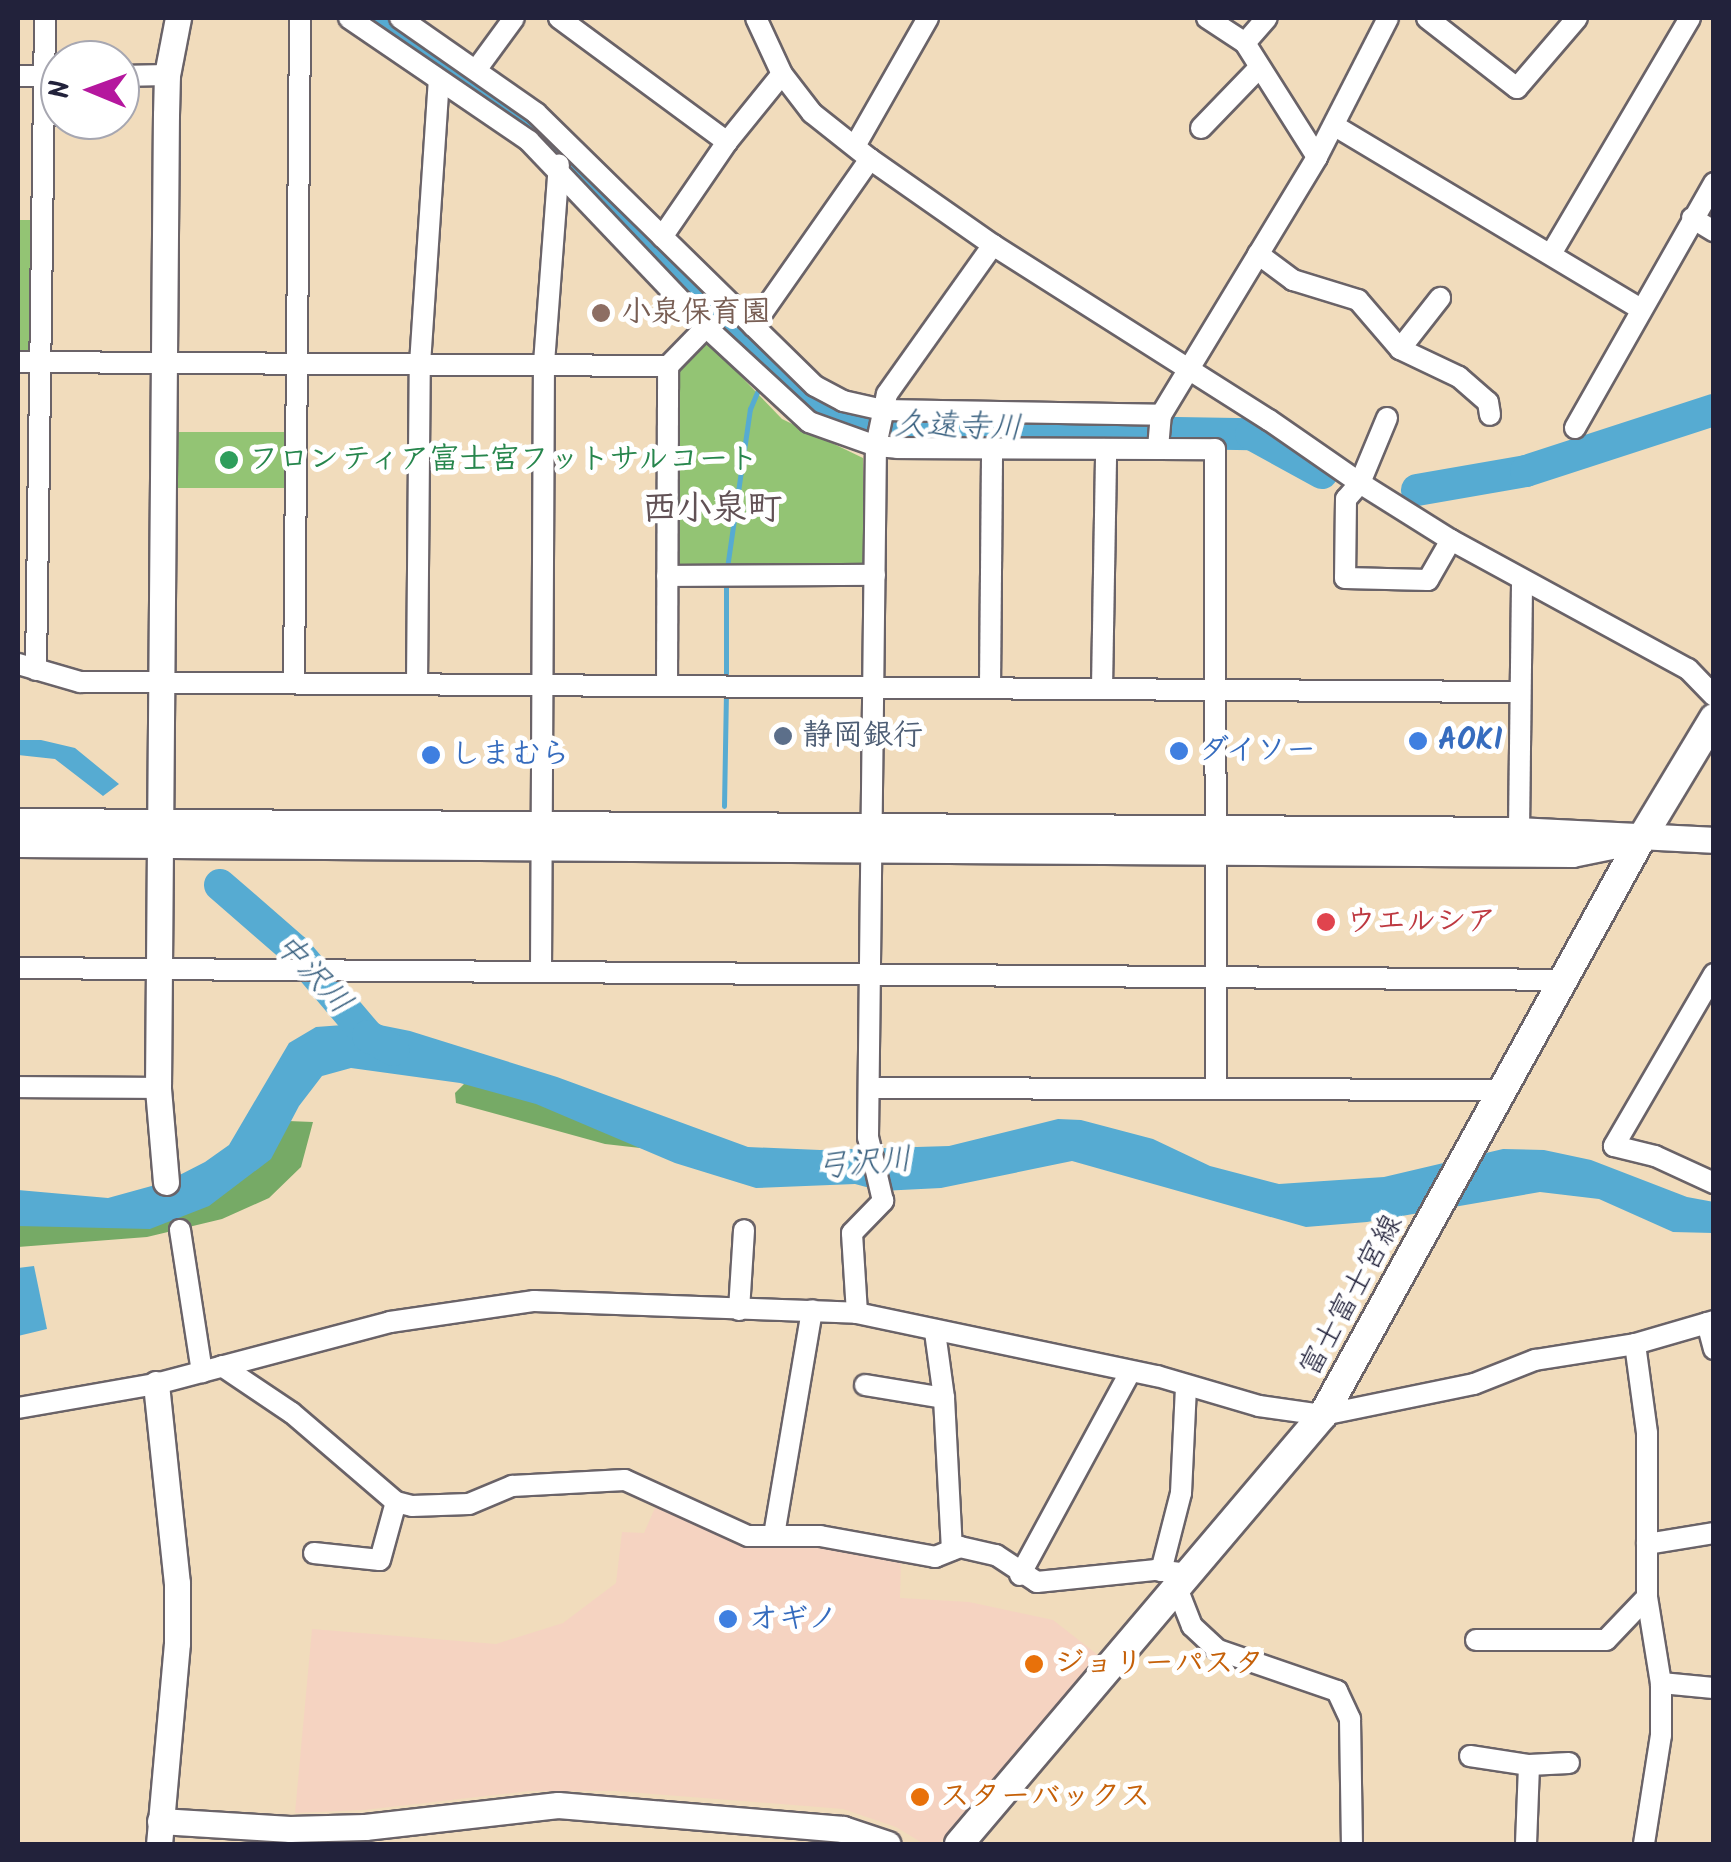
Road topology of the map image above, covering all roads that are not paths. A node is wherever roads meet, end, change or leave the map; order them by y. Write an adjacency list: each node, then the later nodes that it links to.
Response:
1 (178, 18): 20 (street)
2 (300, 18): 41 (street)
3 (349, 18): 21 (street)
4 (400, 18): 17 (street)
5 (514, 18): 17 (street)
6 (559, 18): 25 (street)
7 (756, 18): 18 (street)
8 (928, 18): 26 (street)
9 (1207, 18): 15 (street)
10 (1267, 18): 15 (street)
11 (1388, 18): 22 (street)
12 (1427, 18): 13 (street)
13 (1578, 18)
14 (1690, 18): 35 (street)
15 (1245, 43): 16 (street)
16 (1258, 69): 23 (street); 27 (street)
17 (476, 70): 28 (street)
18 (782, 74): 25 (street); 26 (street)
19 (140, 76): 20 (street)
20 (167, 76): 44 (street)
21 (438, 80): 28 (street); 46 (street)
22 (1335, 126): 27 (street); 35 (street)
23 (1201, 128)
24 (51, 140): 43 (street)
25 (727, 142): 32 (street)
26 (862, 152): 33 (street); 38 (street)
27 (1317, 158): 34 (street)
28 (564, 159): 32 (street); 39 (street); 45 (street)
29 (1714, 183): 30 (street)
30 (1692, 218): 31 (street); 37 (street)
31 (1714, 231)
32 (662, 236): 38 (street)
33 (993, 245): 48 (street); 51 (street)
34 (1258, 254): 40 (street); 48 (street)
35 (1550, 254): 37 (street)
36 (1440, 298): 40 (street)
37 (1641, 309): 52 (street)
38 (753, 326): 51 (street)
39 (706, 327): 47 (street); 51 (street)
40 (1400, 349): 49 (street)
41 (296, 360): 44 (street); 46 (street); 63 (street)
42 (18, 362): 43 (street)
43 (43, 362): 44 (street); 61 (street)
44 (166, 362): 62 (street)
45 (544, 363): 46 (street); 47 (street); 65 (street)
46 (420, 364): 64 (street)
47 (668, 366): 59 (street)
48 (1186, 369): 53 (street); 56 (street)
49 (1490, 415)
50 (1387, 418): 56 (street)
51 (879, 428): 53 (street); 55 (street); 58 (street)
52 (1575, 428)
53 (1159, 432): 54 (street); 70 (street)
54 (1106, 448): 55 (street); 69 (street)
55 (992, 449): 68 (street)
56 (1360, 484): 57 (street); 57 (street)
57 (1451, 540): 60 (street)
58 (875, 575): 59 (street); 67 (street)
59 (667, 576): 66 (street)
60 (1522, 580): 71 (street); 72 (street)
61 (27, 667): 62 (street)
62 (162, 682): 63 (street); 76 (street)
63 (294, 683): 64 (street)
64 (417, 684): 65 (street)
65 (542, 686): 66 (street); 77 (street)
66 (667, 686): 67 (street)
67 (874, 687): 68 (street); 78 (street)
68 (990, 687): 69 (street)
69 (1102, 688): 70 (street)
70 (1218, 689): 71 (street); 79 (street)
71 (1519, 692): 75 (street)
72 (1714, 696)
73 (1714, 718): 80 (main road, 富士富士宮線)
74 (18, 821): 76 (street)
75 (1518, 830): 79 (street); 80 (street)
76 (160, 833): 77 (street); 82 (street); 84 (street)
77 (541, 835): 78 (street); 85 (street)
78 (873, 838): 79 (street); 87 (street)
79 (1217, 840): 80 (street); 88 (street)
80 (1641, 840): 81 (street); 89 (main road, 富士富士宮線)
81 (1714, 840)
82 (18, 844)
83 (18, 968): 84 (street)
84 (160, 969): 85 (street); 91 (street)
85 (541, 972): 87 (street)
86 (1714, 974): 96 (street)
87 (872, 975): 88 (street); 92 (street)
88 (1215, 977): 89 (street); 93 (street)
89 (1566, 980): 94 (main road, 富士富士宮線)
90 (18, 1087): 91 (street)
91 (158, 1088): 95 (street)
92 (869, 1088): 93 (street); 101 (street)
93 (1216, 1088): 94 (street)
94 (1503, 1090): 113 (main road, 富士富士宮線)
95 (166, 1182)
96 (1714, 1183)
97 (180, 1230): 106 (street)
98 (744, 1230): 99 (street)
99 (740, 1310): 100 (street); 106 (street)
100 (812, 1310): 101 (street); 116 (street)
101 (857, 1313): 103 (street)
102 (1710, 1322): 104 (street); 105 (street)
103 (935, 1332): 107 (street); 111 (street)
104 (1635, 1344): 113 (street); 117 (street)
105 (1714, 1349)
106 (212, 1369): 108 (street); 114 (street)
107 (1130, 1372): 110 (street); 120 (street)
108 (156, 1384): 112 (street); 129 (street)
109 (865, 1385): 111 (street)
110 (1186, 1385): 113 (street); 121 (street)
111 (944, 1398): 118 (street)
112 (18, 1408)
113 (1323, 1415): 121 (main road, 富士富士宮線)
114 (396, 1502): 116 (street); 119 (street)
115 (1714, 1532): 117 (street)
116 (774, 1535): 118 (street)
117 (1647, 1544): 122 (street)
118 (952, 1550): 120 (street)
119 (314, 1553)
120 (1020, 1575): 121 (street)
121 (1176, 1578): 131 (main road, 富士富士宮線); 132 (street)
122 (1647, 1598): 123 (street); 124 (street)
123 (1476, 1640)
124 (1661, 1683): 125 (street); 134 (street)
125 (1714, 1688)
126 (1470, 1756): 128 (street)
127 (1569, 1763): 128 (street)
128 (1529, 1765): 133 (street)
129 (159, 1833): 130 (street)
130 (888, 1844)
131 (959, 1844)
132 (1352, 1844)
133 (1526, 1844)
134 (1644, 1844)

